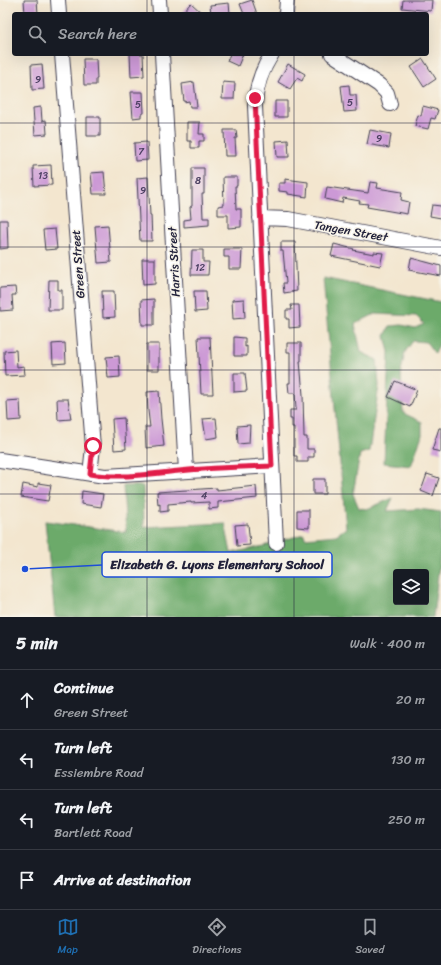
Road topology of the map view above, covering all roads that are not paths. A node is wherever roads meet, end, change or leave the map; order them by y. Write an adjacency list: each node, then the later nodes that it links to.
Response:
1 (58, 0): 4 (street)
2 (159, 0): 5 (street)
3 (287, 0): 6 (street)
4 (59, 12)
5 (160, 12)
6 (286, 12)
7 (62, 56): 17 (street, Green Street)
8 (162, 56): 16 (street, Harris Street)
9 (271, 56): 12 (street)
10 (335, 56): 11 (street)
11 (390, 104)
12 (260, 218): 13 (street, Tangen Street); 15 (street)
13 (441, 248)
14 (0, 460): 17 (street)
15 (272, 466): 16 (street); 18 (street)
16 (186, 470): 17 (street)
17 (90, 474)
18 (276, 543)

